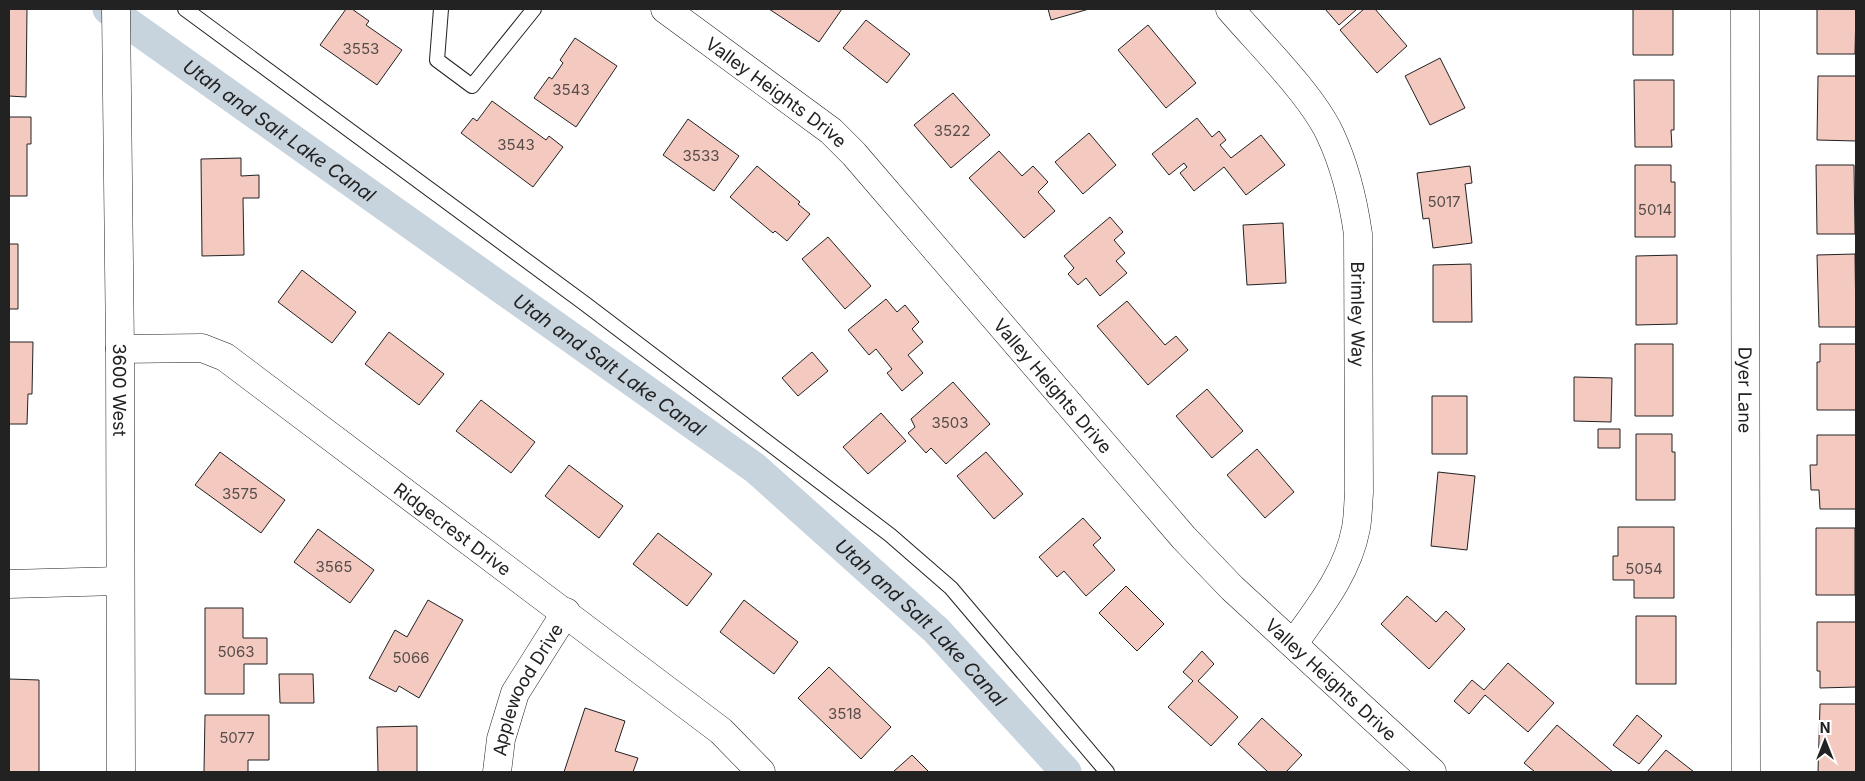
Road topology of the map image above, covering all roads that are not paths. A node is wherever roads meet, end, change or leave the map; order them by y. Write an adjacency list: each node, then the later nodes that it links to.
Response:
1 (116, 9): 8 (street, 3600 West)
2 (185, 9): 16 (lane)
3 (440, 9): 4 (lane)
4 (534, 9)
5 (665, 9): 12 (street, Valley Heights Drive)
6 (1230, 9): 12 (street, Brimley Way)
7 (1746, 9): 18 (street, Dyer Lane)
8 (120, 349): 9 (street, 3600 West); 11 (street, Ridgecrest Drive)
9 (120, 582): 10 (street); 13 (street, 3600 West)
10 (9, 584)
11 (566, 612): 14 (street, Applewood Drive); 15 (street, Ridgecrest Drive)
12 (1294, 643): 17 (street, Valley Heights Drive)
13 (121, 772)
14 (497, 772)
15 (761, 772)
16 (1106, 772)
17 (1432, 772)
18 (1746, 772)

